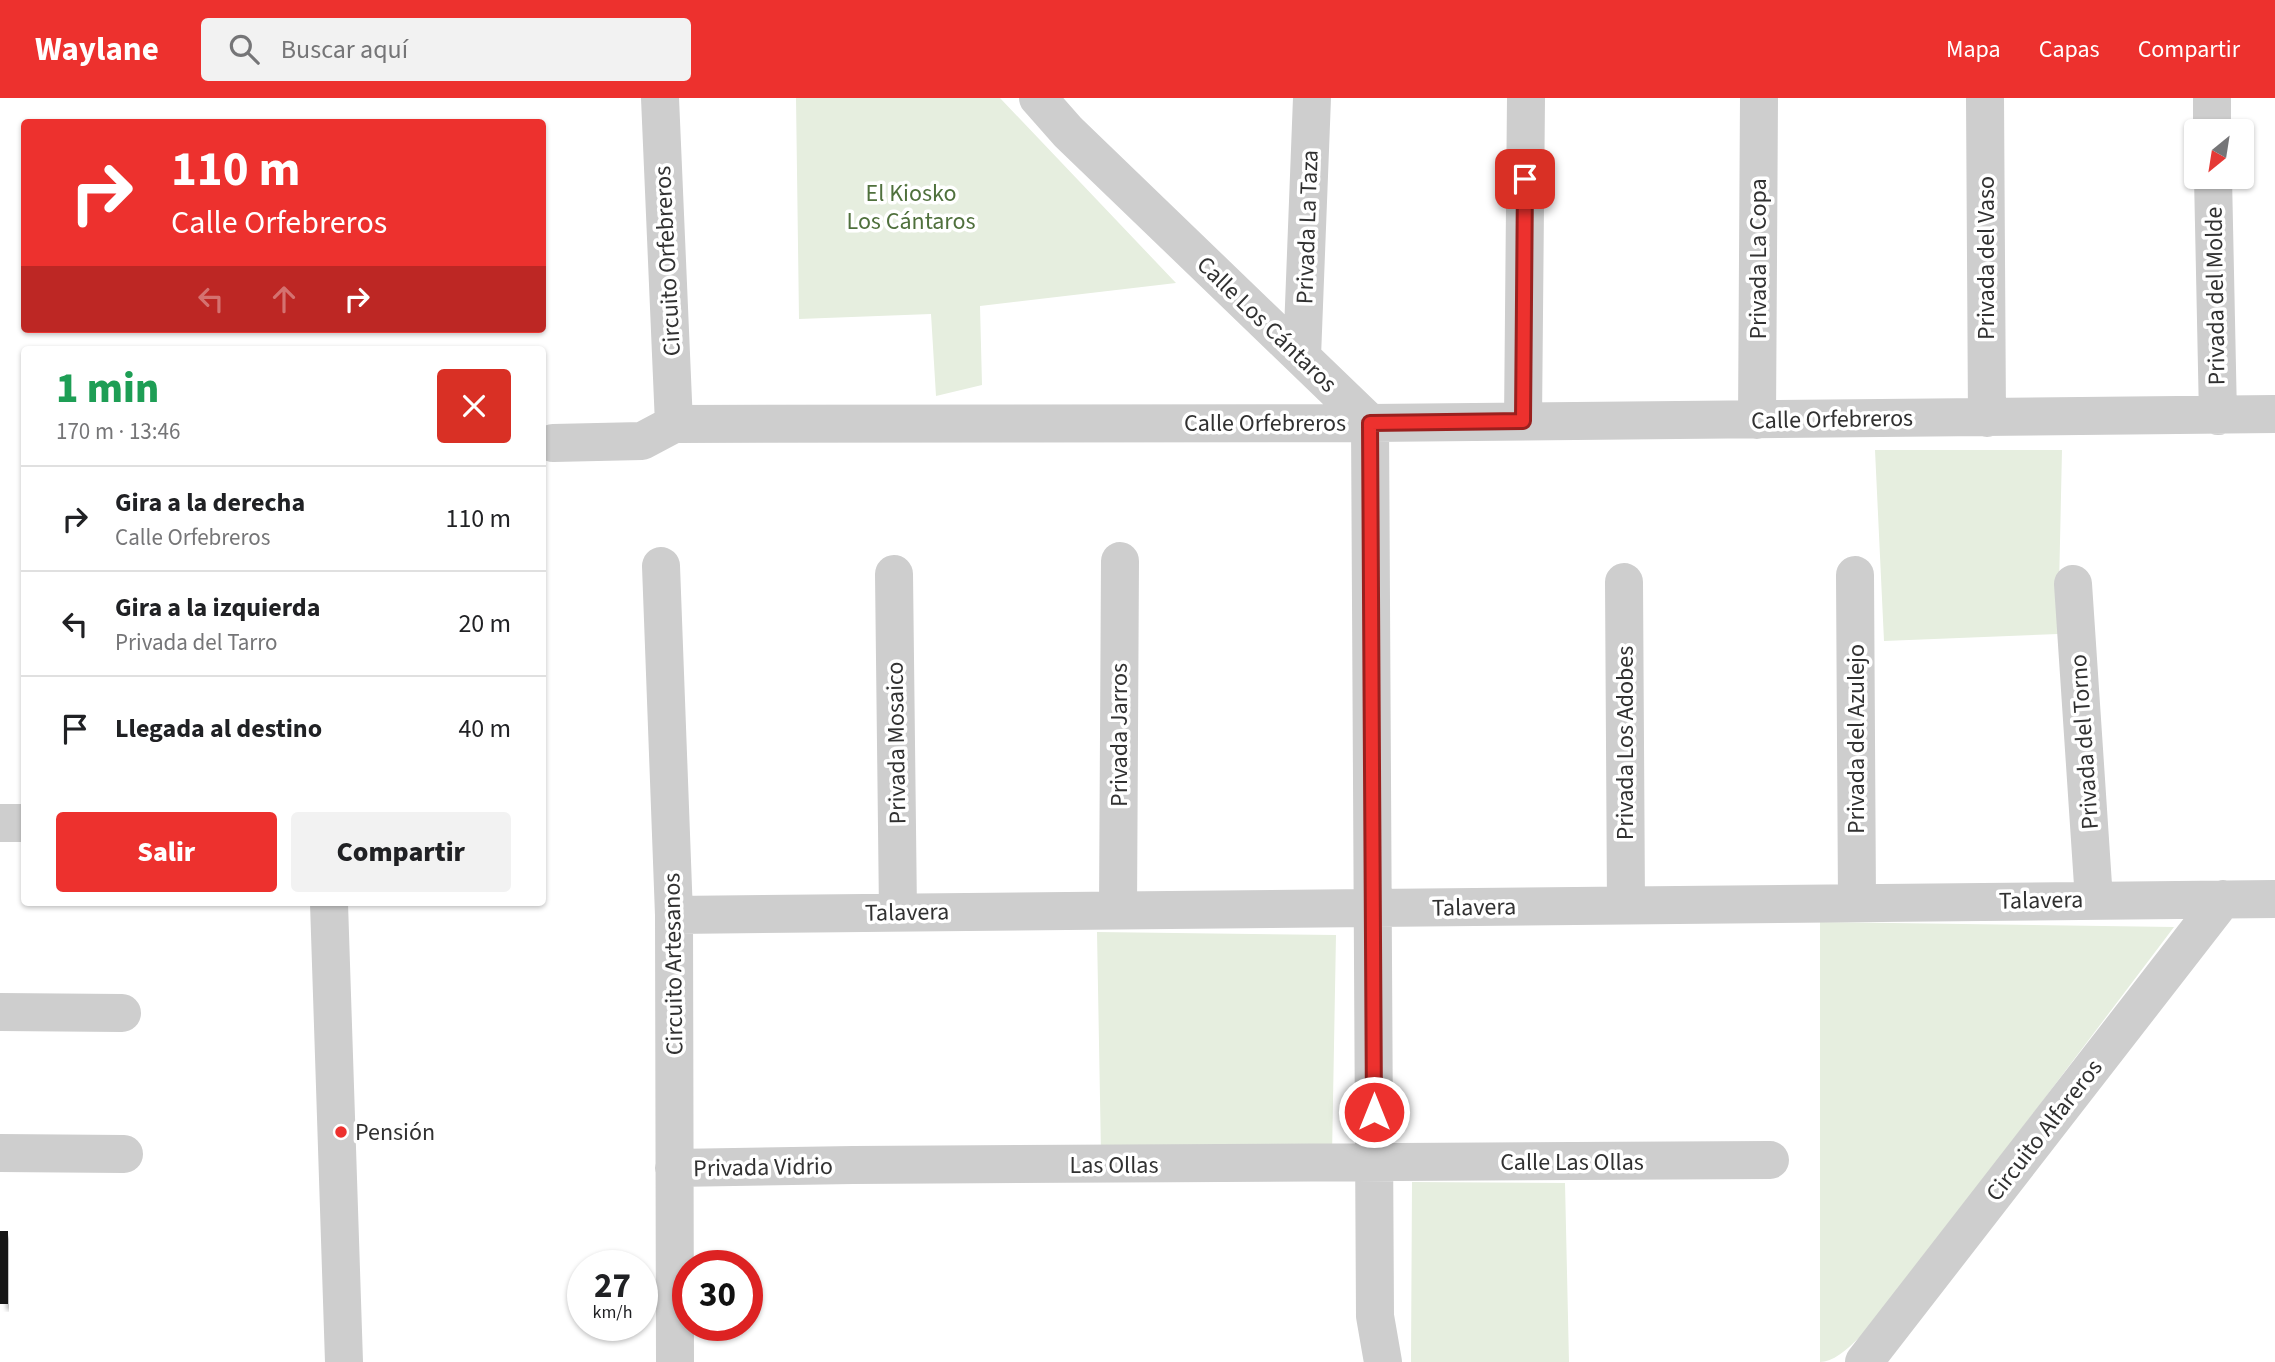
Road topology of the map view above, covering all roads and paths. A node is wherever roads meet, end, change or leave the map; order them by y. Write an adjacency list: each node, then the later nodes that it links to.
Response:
1 (660, 98): 17 (street, Circuito Orfebreros)
2 (1038, 98): 10 (street, Calle Los Cántaros)
3 (1312, 98): 10 (street, Privada La Taza)
4 (1526, 98): 15 (street)
5 (1759, 98): 14 (street, Privada La Copa)
6 (1984, 98): 13 (street, Privada del Vaso)
7 (2212, 98): 8 (street)
8 (2212, 119)
9 (2213, 189): 12 (street, Privada del Molde)
10 (1302, 357): 16 (street, Calle Los Cántaros)
11 (2275, 414): 12 (street, Calle Orfebreros)
12 (2218, 416): 13 (street, Calle Orfebreros)
13 (1987, 418): 14 (street, Calle Orfebreros)
14 (1757, 420): 15 (street, Calle Orfebreros)
15 (1523, 421): 16 (street, Calle Orfebreros)
16 (1370, 423): 17 (street, Calle Orfebreros); 33 (street)
17 (674, 425): 18 (street, Calle Orfebreros)
18 (553, 443)
19 (1119, 561): 34 (street, Privada Jarros)
20 (661, 566): 36 (street, Circuito Artesanos)
21 (894, 574): 35 (street, Privada Mosaico)
22 (1855, 575): 30 (street, Privada del Azulejo)
23 (1624, 582): 31 (street, Privada Los Adobes)
24 (2073, 584): 29 (street, Privada del Torno)
25 (0, 823): 26 (street)
26 (21, 823)
27 (2223, 899): 28 (street, Talavera); 29 (street, Talavera); 50 (street, Circuito Alfareros)
28 (2275, 899)
29 (2094, 900): 30 (street, Talavera)
30 (1857, 903): 31 (street, Talavera)
31 (1626, 905): 33 (street, Talavera)
32 (329, 906): 46 (street)
33 (1373, 908): 34 (street, Talavera); 42 (street)
34 (1118, 910): 35 (street, Talavera)
35 (898, 912): 36 (street, Talavera)
36 (674, 915): 44 (street, Circuito Artesanos)
37 (0, 1012): 38 (street)
38 (122, 1013)
39 (0, 1153): 40 (street)
40 (124, 1154)
41 (1770, 1160): 42 (street, Calle Las Ollas)
42 (1375, 1163): 43 (street, Las Ollas); 45 (street)
43 (853, 1165): 44 (street, Privada Vidrio)
44 (674, 1168): 47 (street, Circuito Artesanos)
45 (1375, 1316): 48 (street); 49 (street)
46 (344, 1362)
47 (675, 1362)
48 (1361, 1362)
49 (1383, 1362)
50 (1864, 1362)

